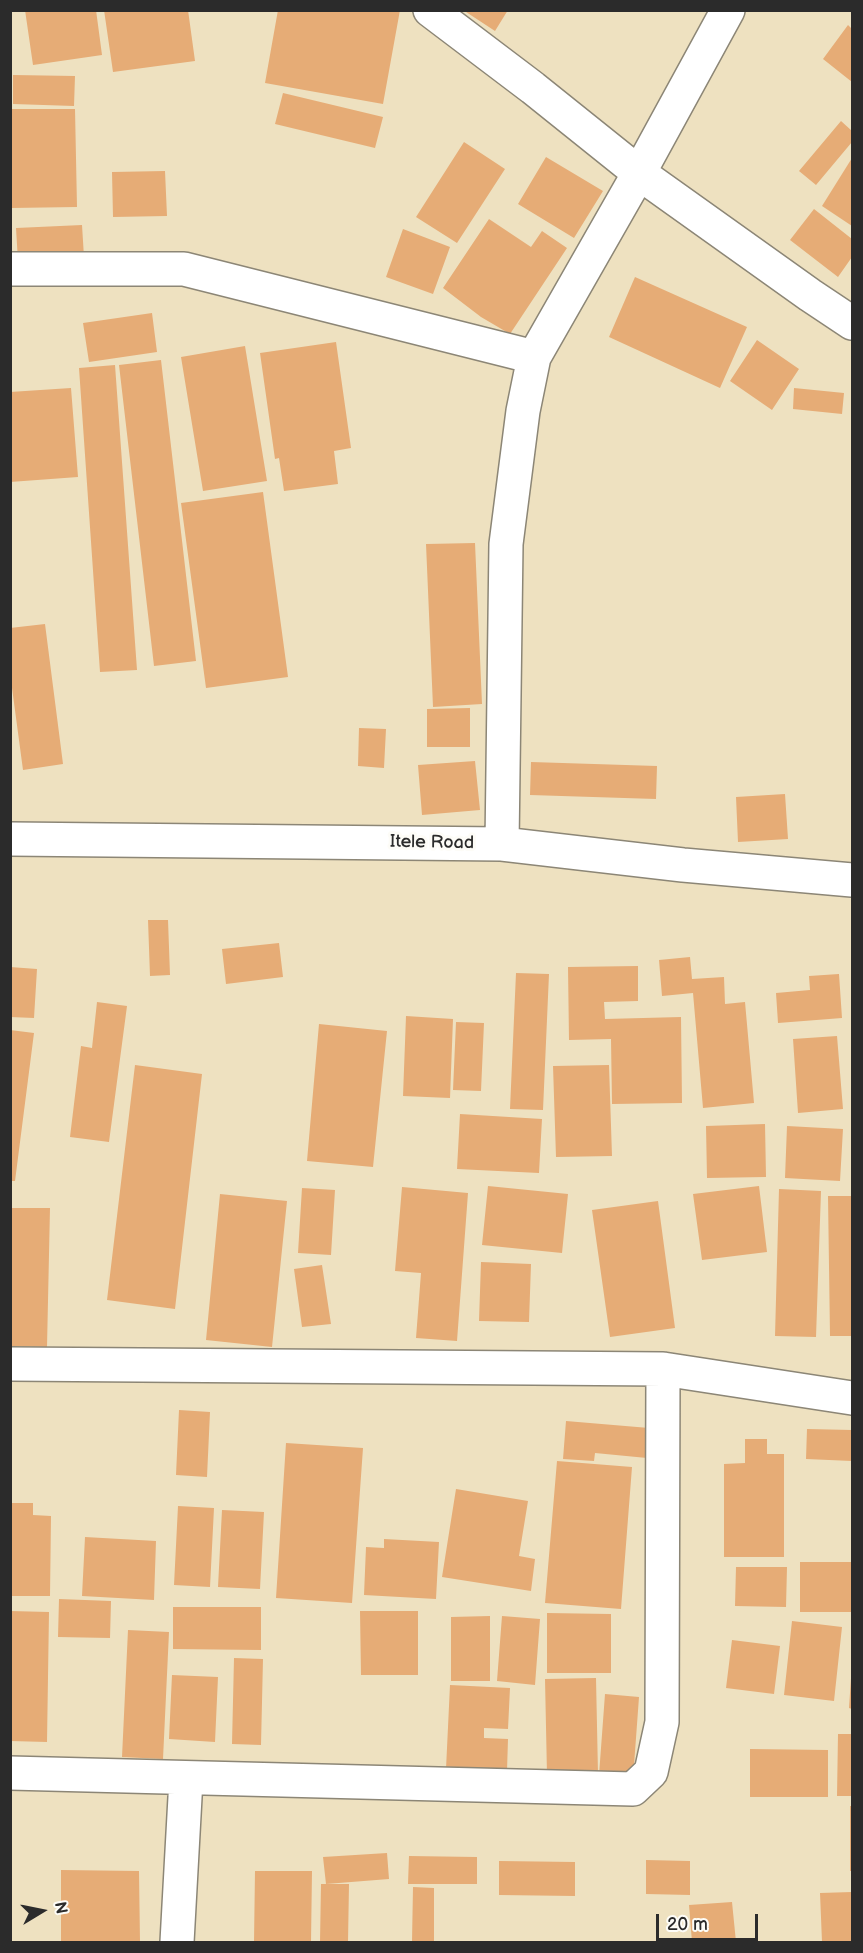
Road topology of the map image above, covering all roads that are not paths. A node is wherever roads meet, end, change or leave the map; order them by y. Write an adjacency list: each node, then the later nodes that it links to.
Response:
1 (430, 10): 3 (street)
2 (728, 10): 3 (street)
3 (639, 173): 5 (street); 6 (street)
4 (10, 269): 6 (street)
5 (852, 323)
6 (534, 357): 8 (street)
7 (10, 839): 8 (street, Itele Road)
8 (502, 844): 9 (street, Itele Road)
9 (852, 880)
10 (10, 1364): 11 (street)
11 (663, 1370): 12 (street); 14 (street)
12 (852, 1398)
13 (10, 1773): 14 (street)
14 (186, 1779): 15 (street)
15 (177, 1942)

